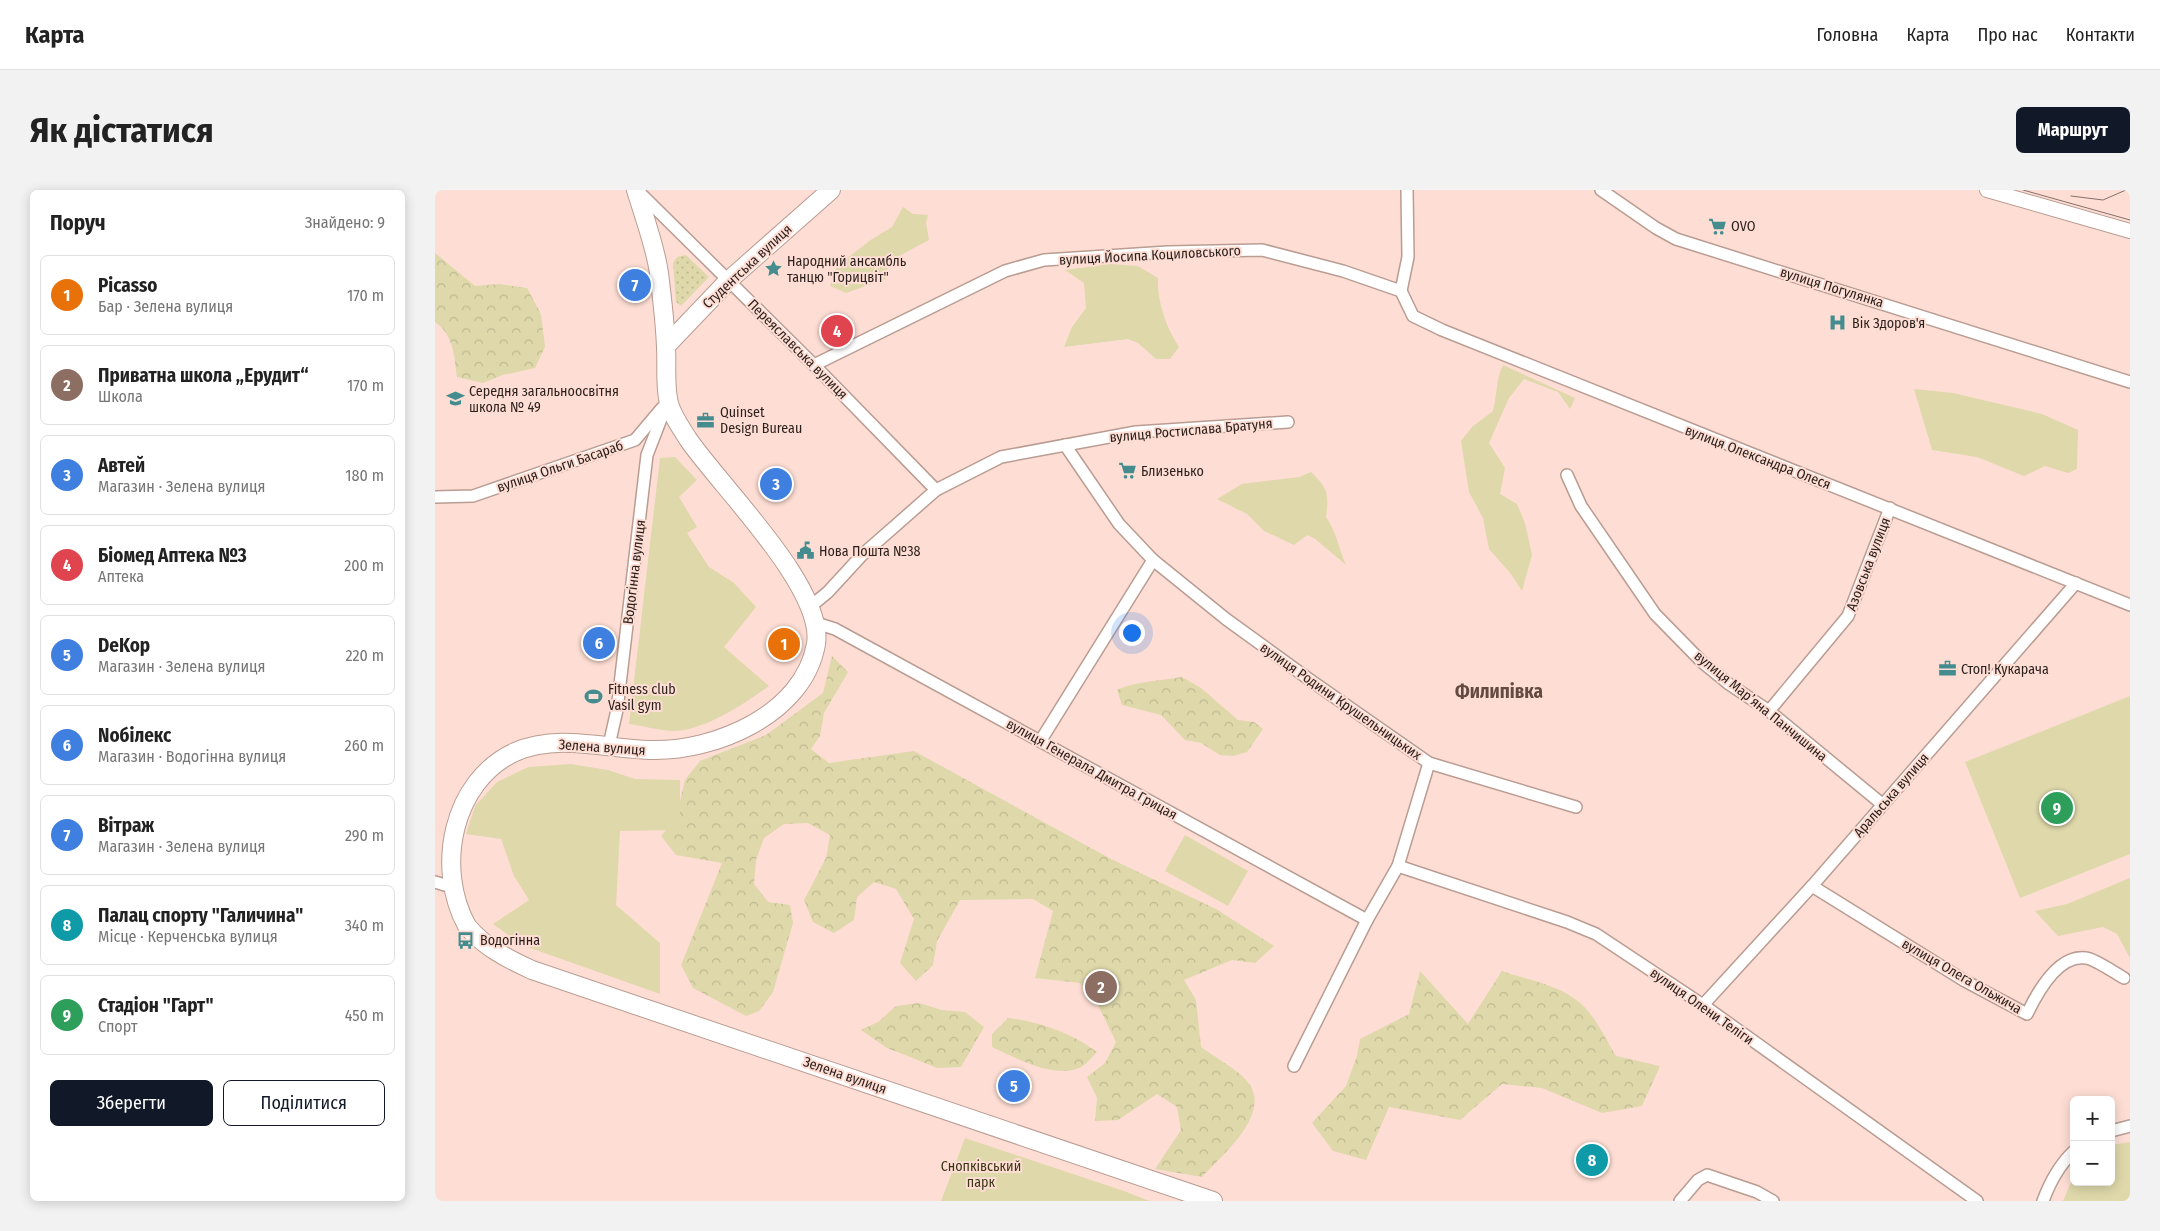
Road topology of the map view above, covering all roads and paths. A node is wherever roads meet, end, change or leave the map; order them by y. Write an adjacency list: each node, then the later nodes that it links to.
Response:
1 (636, 190): 7 (street, Переяславська вулиця); 9 (main road)
2 (831, 190): 7 (main road, Студентська вулиця)
3 (1407, 190): 8 (street)
4 (1601, 190): 11 (street, вулиця Погулянка)
5 (1987, 190): 6 (street)
6 (2130, 231)
7 (728, 281): 9 (main road, Студентська вулиця); 10 (street, Переяславська вулиця)
8 (1401, 291): 10 (street, вулиця Йосипа Коциловського); 18 (street, вулиця Олександра Олеся)
9 (666, 346): 12 (main road)
10 (815, 365): 16 (street, Переяславська вулиця)
11 (2130, 382)
12 (668, 401): 17 (street, вулиця Ольги Басараб); 22 (main road); 25 (street, Водогінна вулиця)
13 (1288, 422): 14 (street, вулиця Ростислава Братуня)
14 (1065, 444): 16 (street, вулиця Ростислава Братуня); 19 (street, вулиця Родини Крушельницьких)
15 (1567, 475): 23 (street, вулиця Марʼяна Панчишина)
16 (936, 490): 22 (street, вулиця Ростислава Братуня)
17 (435, 497)
18 (1890, 508): 20 (street, вулиця Олександра Олеся); 23 (street, Азовська вулиця)
19 (1153, 560): 24 (street); 26 (street, вулиця Родини Крушельницьких)
20 (2076, 583): 21 (street, вулиця Олександра Олеся); 27 (street, Аральська вулиця)
21 (2130, 605)
22 (813, 615): 24 (street, вулиця Генерала Дмитра Грицая); 25 (main road, Зелена вулиця)
23 (1769, 711): 27 (street, вулиця Марʼяна Панчишина)
24 (1041, 740): 32 (street, вулиця Генерала Дмитра Грицая)
25 (609, 745): 30 (main road, Зелена вулиця)
26 (1429, 763): 28 (street); 29 (street, вулиця Родини Крушельницьких)
27 (1883, 804): 31 (street, Аральська вулиця)
28 (1576, 807)
29 (1398, 866): 32 (street, вулиця Родини Крушельницьких); 34 (street, вулиця Олени Теліги)
30 (441, 884): 39 (main road, Зелена вулиця)
31 (1812, 886): 33 (street, вулиця Олега Ольжича); 34 (street, Аральська вулиця)
32 (1367, 920): 35 (street, вулиця Родини Крушельницьких)
33 (2124, 978)
34 (1703, 1005): 42 (street, вулиця Олени Теліги)
35 (1294, 1066)
36 (2130, 1126): 37 (street)
37 (2115, 1130)
38 (2070, 1155): 43 (street)
39 (1213, 1201)
40 (1680, 1201): 41 (street)
41 (1773, 1201)
42 (1977, 1201)
43 (2043, 1201)

